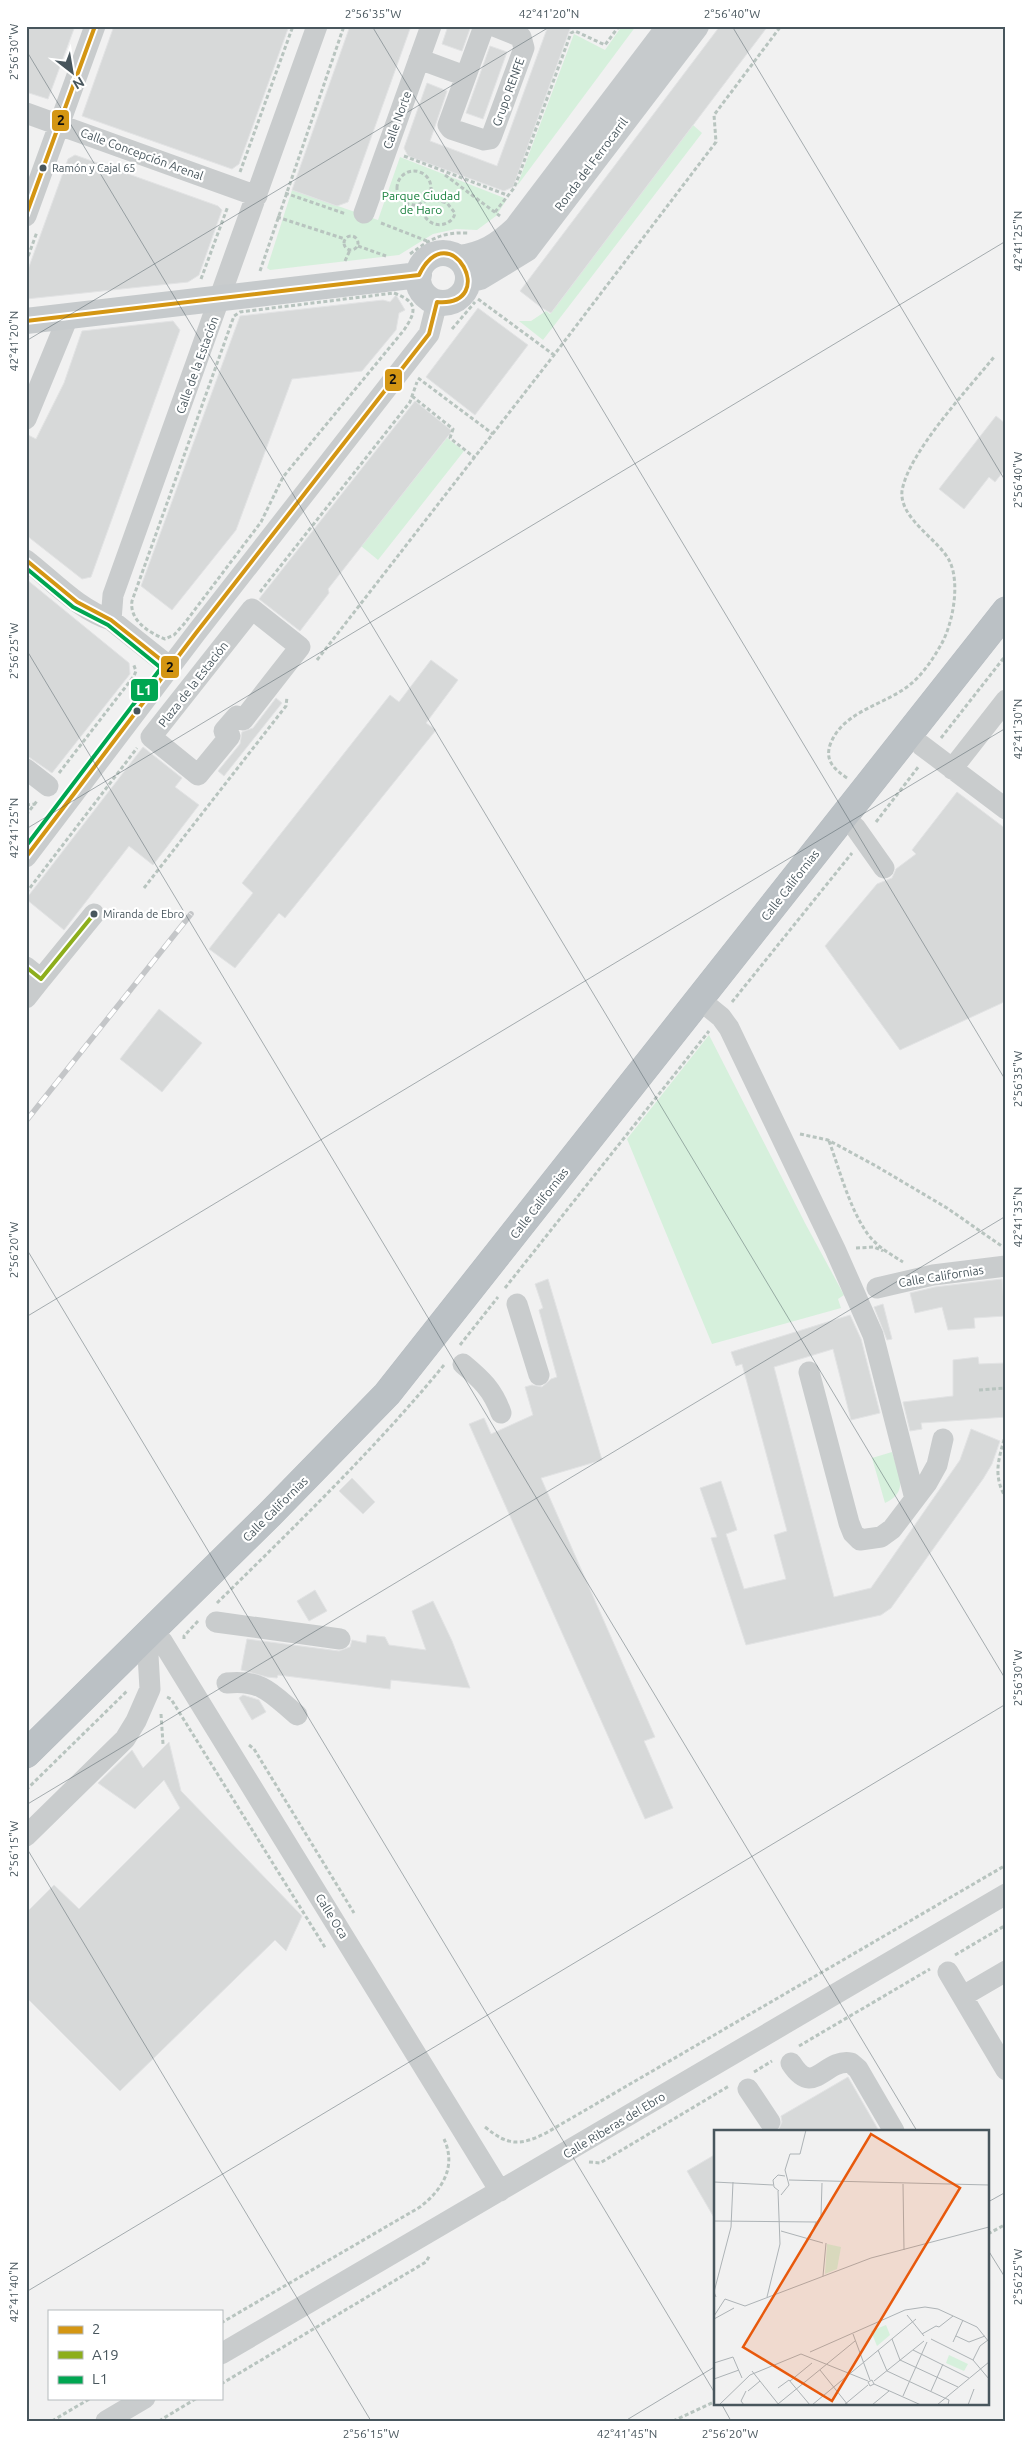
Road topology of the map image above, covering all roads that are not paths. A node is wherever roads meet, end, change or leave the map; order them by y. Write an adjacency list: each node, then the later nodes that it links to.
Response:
1 (94, 26): 11 (street)
2 (317, 26): 12 (street, Calle de la Estación)
3 (431, 26): 8 (street, Calle Norte)
4 (486, 26): 9 (street, Grupo RENFE)
5 (494, 26): 9 (street, Grupo RENFE)
6 (670, 26): 16 (main road, Ronda del Ferrocarril)
7 (696, 26): 16 (main road, Ronda del Ferrocarril)
8 (419, 59): 9 (street); 13 (street, Calle Norte)
9 (465, 76)
10 (26, 113): 11 (street, Calle Concepción Arenal)
11 (60, 124): 12 (street, Calle Concepción Arenal); 14 (street)
12 (257, 196): 17 (street, Calle de la Estación)
13 (364, 214)
14 (33, 221)
15 (419, 275): 16 (main road); 17 (main road); 18 (main road)
16 (468, 279): 18 (main road)
17 (221, 299): 19 (main road); 24 (street, Calle de la Estación)
18 (437, 302): 27 (street)
19 (68, 317): 20 (main road); 21 (street)
20 (26, 321)
21 (26, 419)
22 (26, 560): 24 (street)
23 (1006, 611): 40 (highway, Calle Californias)
24 (111, 620): 27 (street)
25 (1006, 635): 29 (highway, Calle Californias)
26 (300, 647): 26 (street, Plaza de la Estación)
27 (170, 667): 35 (street)
28 (1006, 700): 31 (street)
29 (925, 749): 31 (street); 34 (highway, Calle Californias)
30 (26, 769): 32 (street)
31 (952, 769): 33 (street)
32 (48, 786)
33 (1006, 809)
34 (859, 833): 36 (street); 40 (highway, Calle Californias)
35 (26, 857)
36 (884, 868)
37 (94, 914): 38 (street)
38 (34, 973): 39 (street)
39 (26, 998)
40 (711, 1009): 49 (street); 52 (highway, Calle Californias); 55 (highway, Calle Californias)
41 (1006, 1266): 42 (street, Calle Californias)
42 (877, 1288)
43 (517, 1304): 46 (street)
44 (456, 1357): 47 (street)
45 (809, 1372): 49 (street)
46 (539, 1375)
47 (501, 1413)
48 (942, 1439): 49 (street)
49 (915, 1499)
50 (210, 1615): 51 (street)
51 (340, 1638)
52 (158, 1657): 56 (highway, Calle Californias); 57 (street); 68 (street, Calle Oca)
53 (227, 1682): 54 (street)
54 (297, 1715)
55 (26, 1754)
56 (26, 1775)
57 (35, 1822): 58 (street)
58 (26, 1836)
59 (1006, 1894): 68 (street, Calle Riberas del Ebro)
60 (1006, 1971): 62 (street)
61 (948, 1972): 62 (street)
62 (963, 1996): 64 (street)
63 (787, 2057): 67 (street)
64 (1006, 2070)
65 (744, 2082): 66 (street)
66 (770, 2122)
67 (893, 2130)
68 (500, 2191): 69 (street, Calle Riberas del Ebro)
69 (222, 2353)
70 (142, 2400): 71 (street)
71 (106, 2421)

